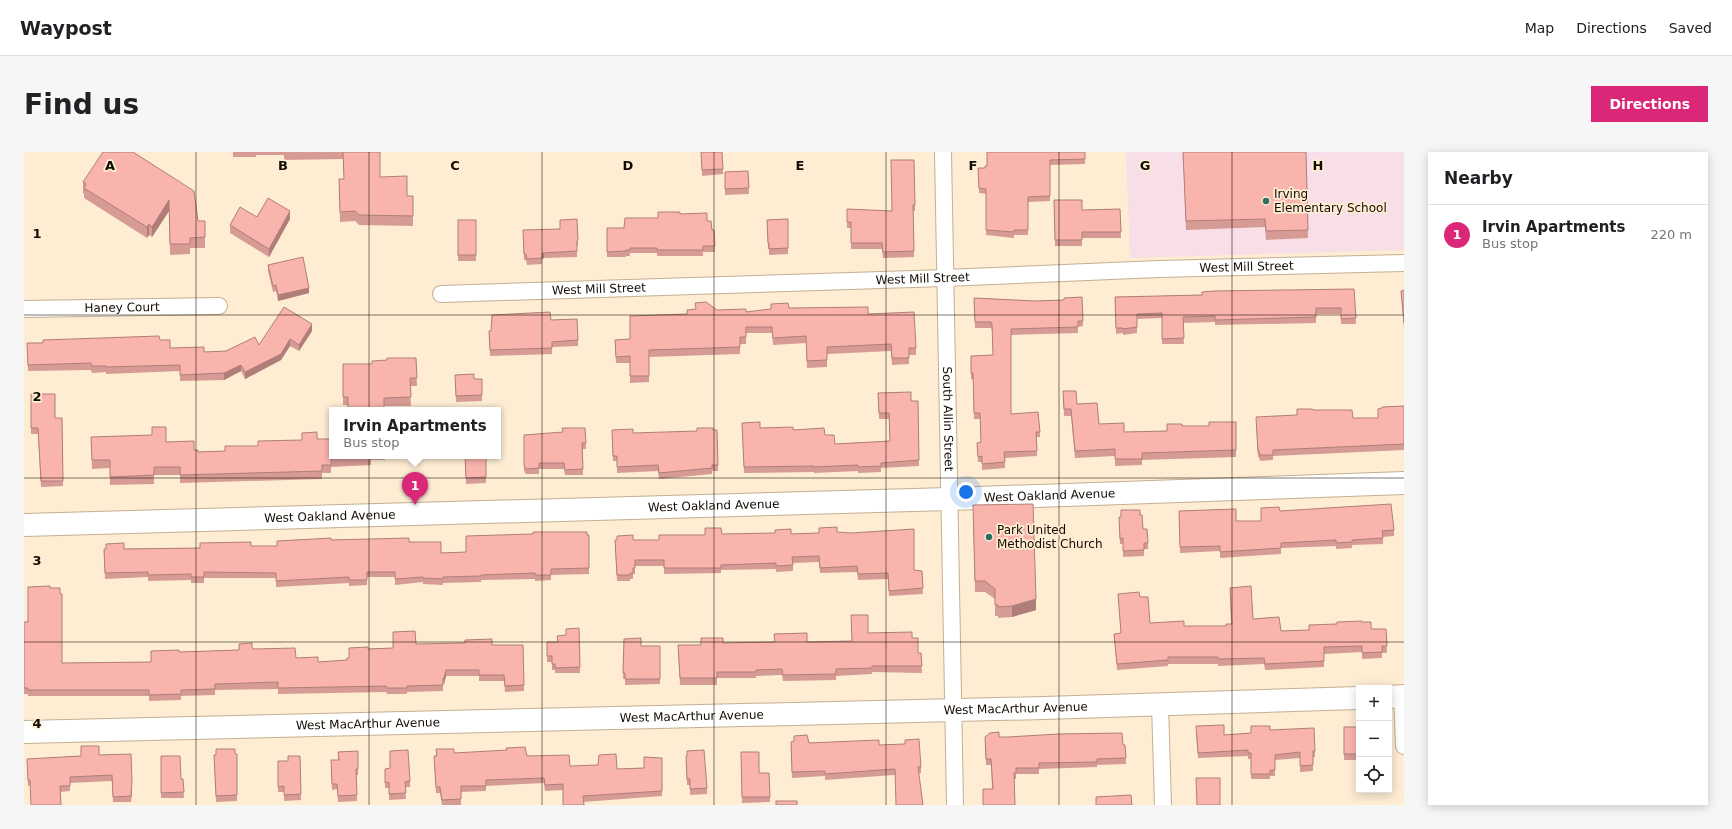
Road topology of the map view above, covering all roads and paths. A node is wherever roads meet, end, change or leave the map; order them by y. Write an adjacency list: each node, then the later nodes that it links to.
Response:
1 (943, 152): 3 (street, South Allin Street)
2 (1404, 263): 3 (street, West Mill Street)
3 (945, 278): 4 (street, West Mill Street); 8 (street, South Allin Street)
4 (441, 294)
5 (219, 306): 6 (street, Haney Court)
6 (24, 309)
7 (1404, 483): 8 (main road, West Oakland Avenue)
8 (949, 498): 9 (main road, West Oakland Avenue); 13 (street, South Allin Street)
9 (24, 525)
10 (1398, 696): 15 (street)
11 (1356, 698): 12 (main road, West MacArthur Avenue)
12 (1160, 704): 13 (main road, West MacArthur Avenue); 17 (street)
13 (953, 710): 14 (main road, West MacArthur Avenue); 16 (street, South Allin Street)
14 (24, 732)
15 (1404, 746)
16 (955, 805)
17 (1163, 805)

